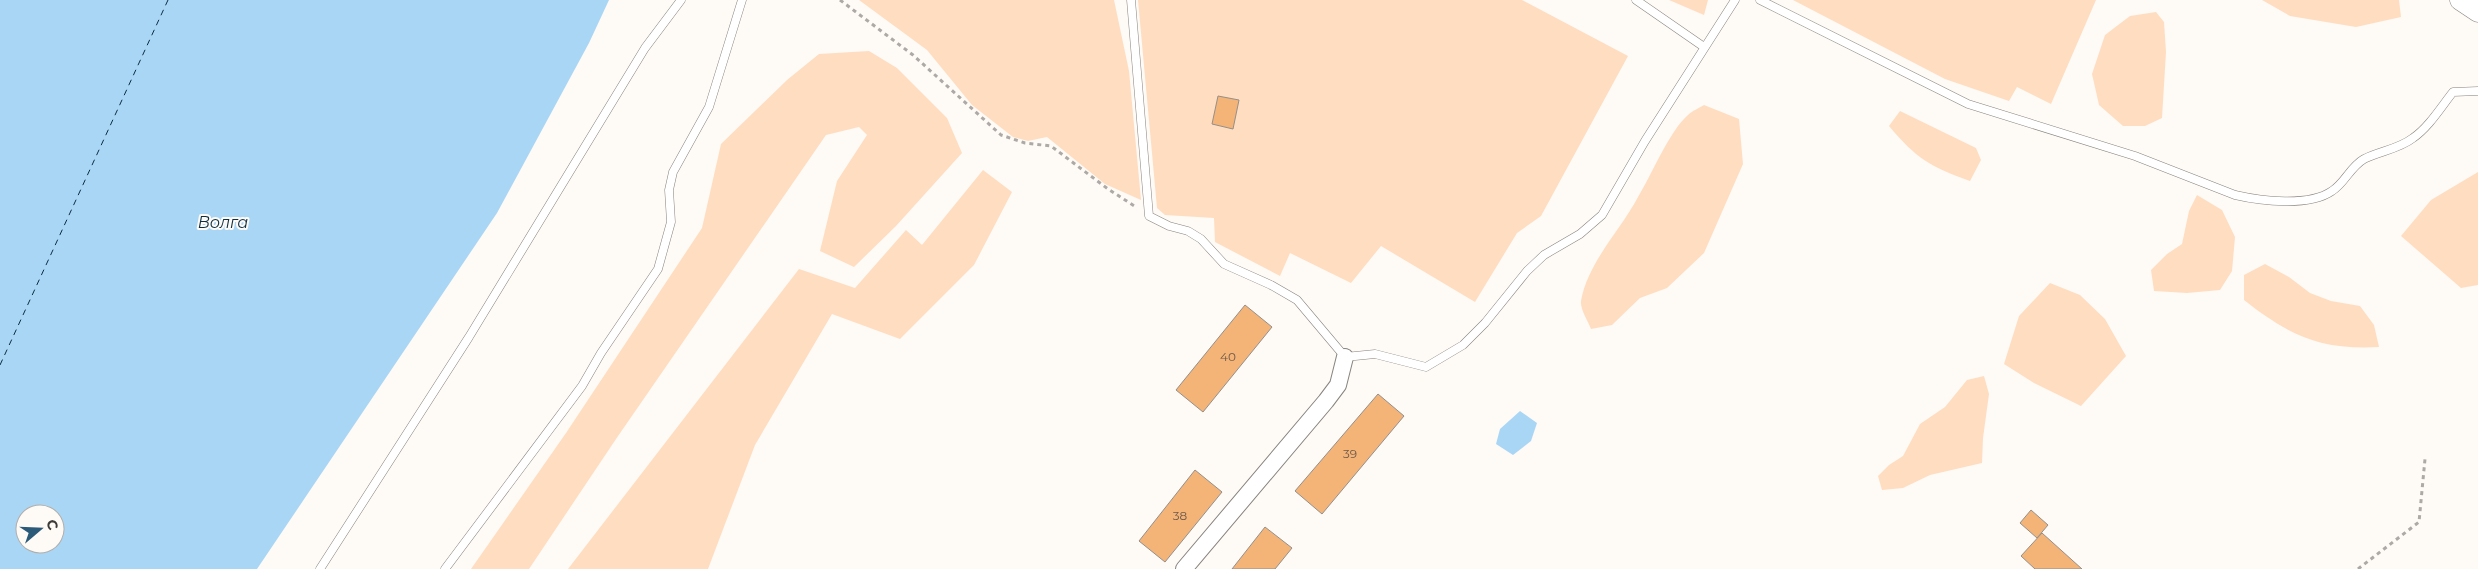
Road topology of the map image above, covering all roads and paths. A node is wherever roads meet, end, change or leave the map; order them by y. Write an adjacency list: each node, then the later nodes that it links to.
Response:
1 (682, 0): 15 (lane)
2 (742, 0): 16 (lane)
3 (840, 0): 12 (path)
4 (1132, 0): 12 (lane)
5 (1636, 0): 10 (lane)
6 (1735, 0): 10 (lane)
7 (1760, 0): 11 (lane)
8 (2460, 0): 9 (street)
9 (2478, 12)
10 (1704, 47): 13 (lane)
11 (2478, 91)
12 (1149, 216): 13 (lane)
13 (1345, 357): 17 (street)
14 (2425, 459): 18 (path)
15 (320, 569)
16 (445, 569)
17 (1184, 569)
18 (2358, 569)

